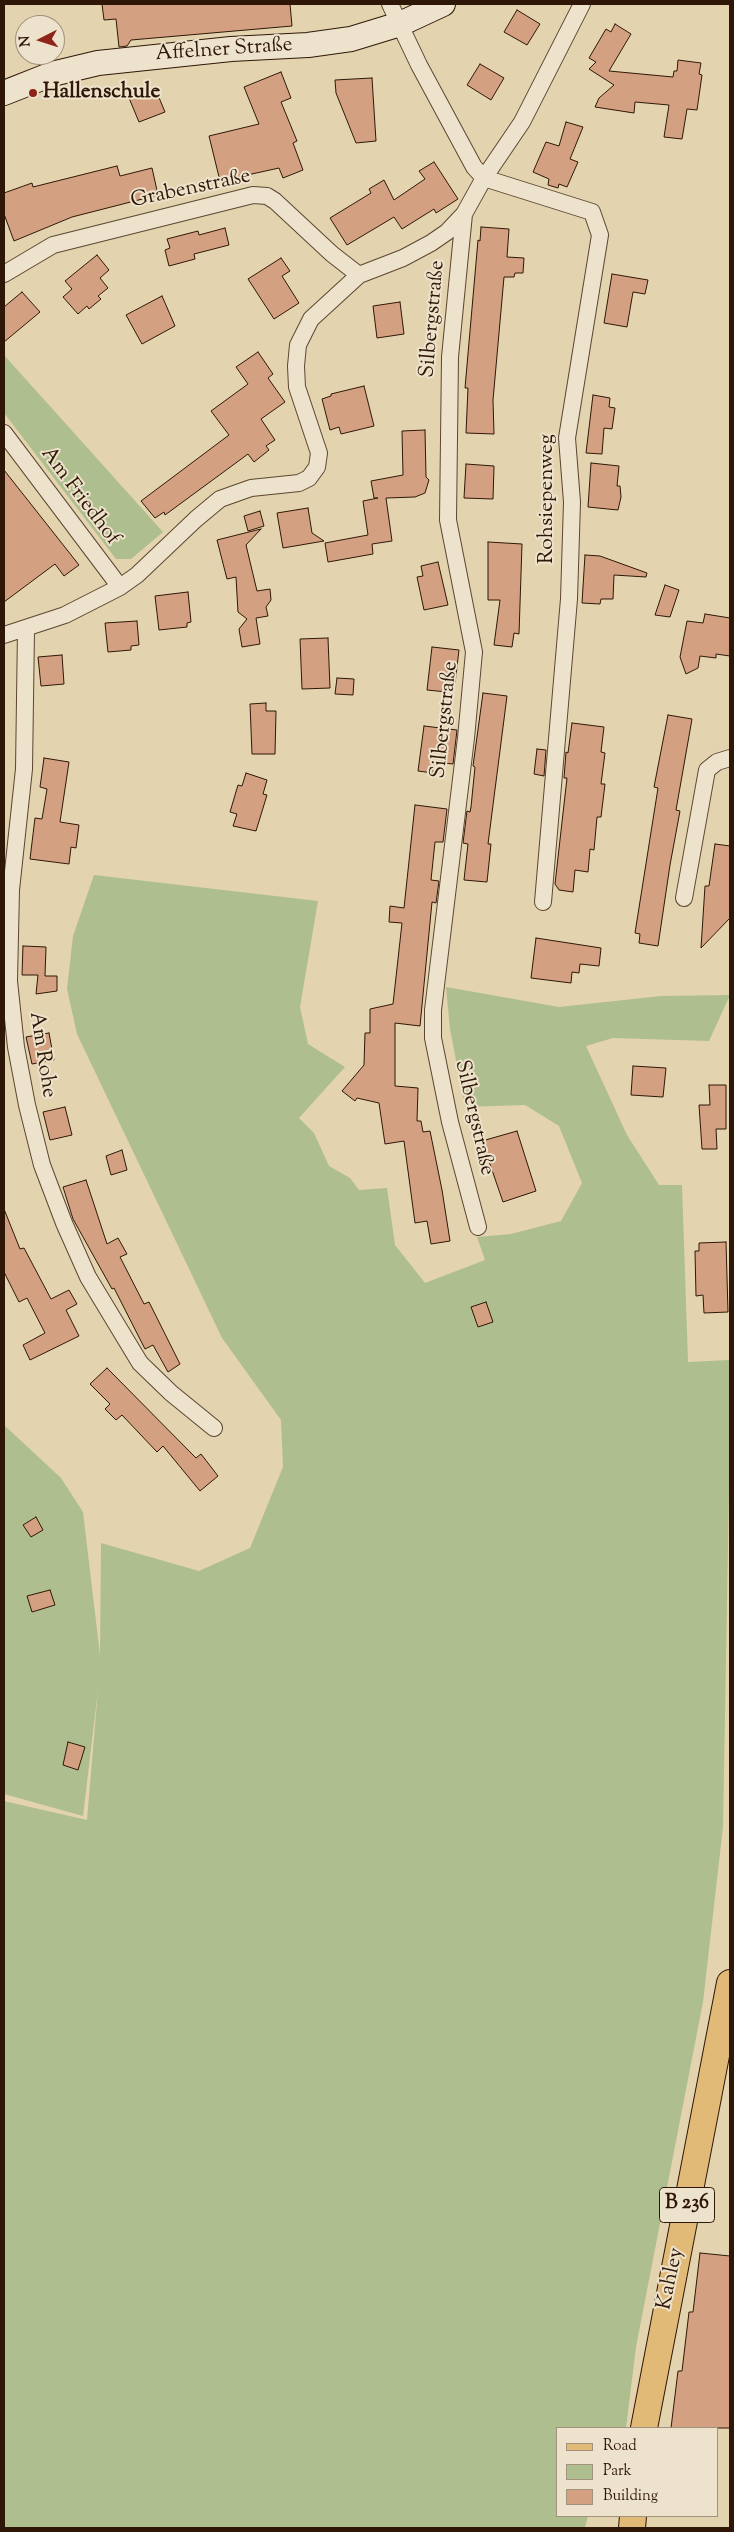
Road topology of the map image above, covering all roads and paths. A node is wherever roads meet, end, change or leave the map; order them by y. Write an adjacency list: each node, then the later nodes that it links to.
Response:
1 (443, 4): 3 (main road, Affelner Straße)
2 (582, 4): 5 (street)
3 (395, 14): 4 (main road, Affelner Straße); 5 (street)
4 (4, 93)
5 (484, 178): 6 (street); 15 (street, Rohsiepenweg)
6 (464, 214): 8 (street); 16 (street, Silbergstraße)
7 (4, 274): 8 (street, Grabenstraße)
8 (359, 275): 10 (street)
9 (4, 433): 10 (street, Am Friedhof)
10 (120, 588): 11 (street)
11 (26, 630): 12 (street); 17 (street, Am Rohe)
12 (4, 636)
13 (730, 758): 14 (street)
14 (684, 898)
15 (543, 902)
16 (478, 1227)
17 (214, 1428)
18 (730, 1983): 19 (main road, Kahley / B 236)
19 (644, 2427)

